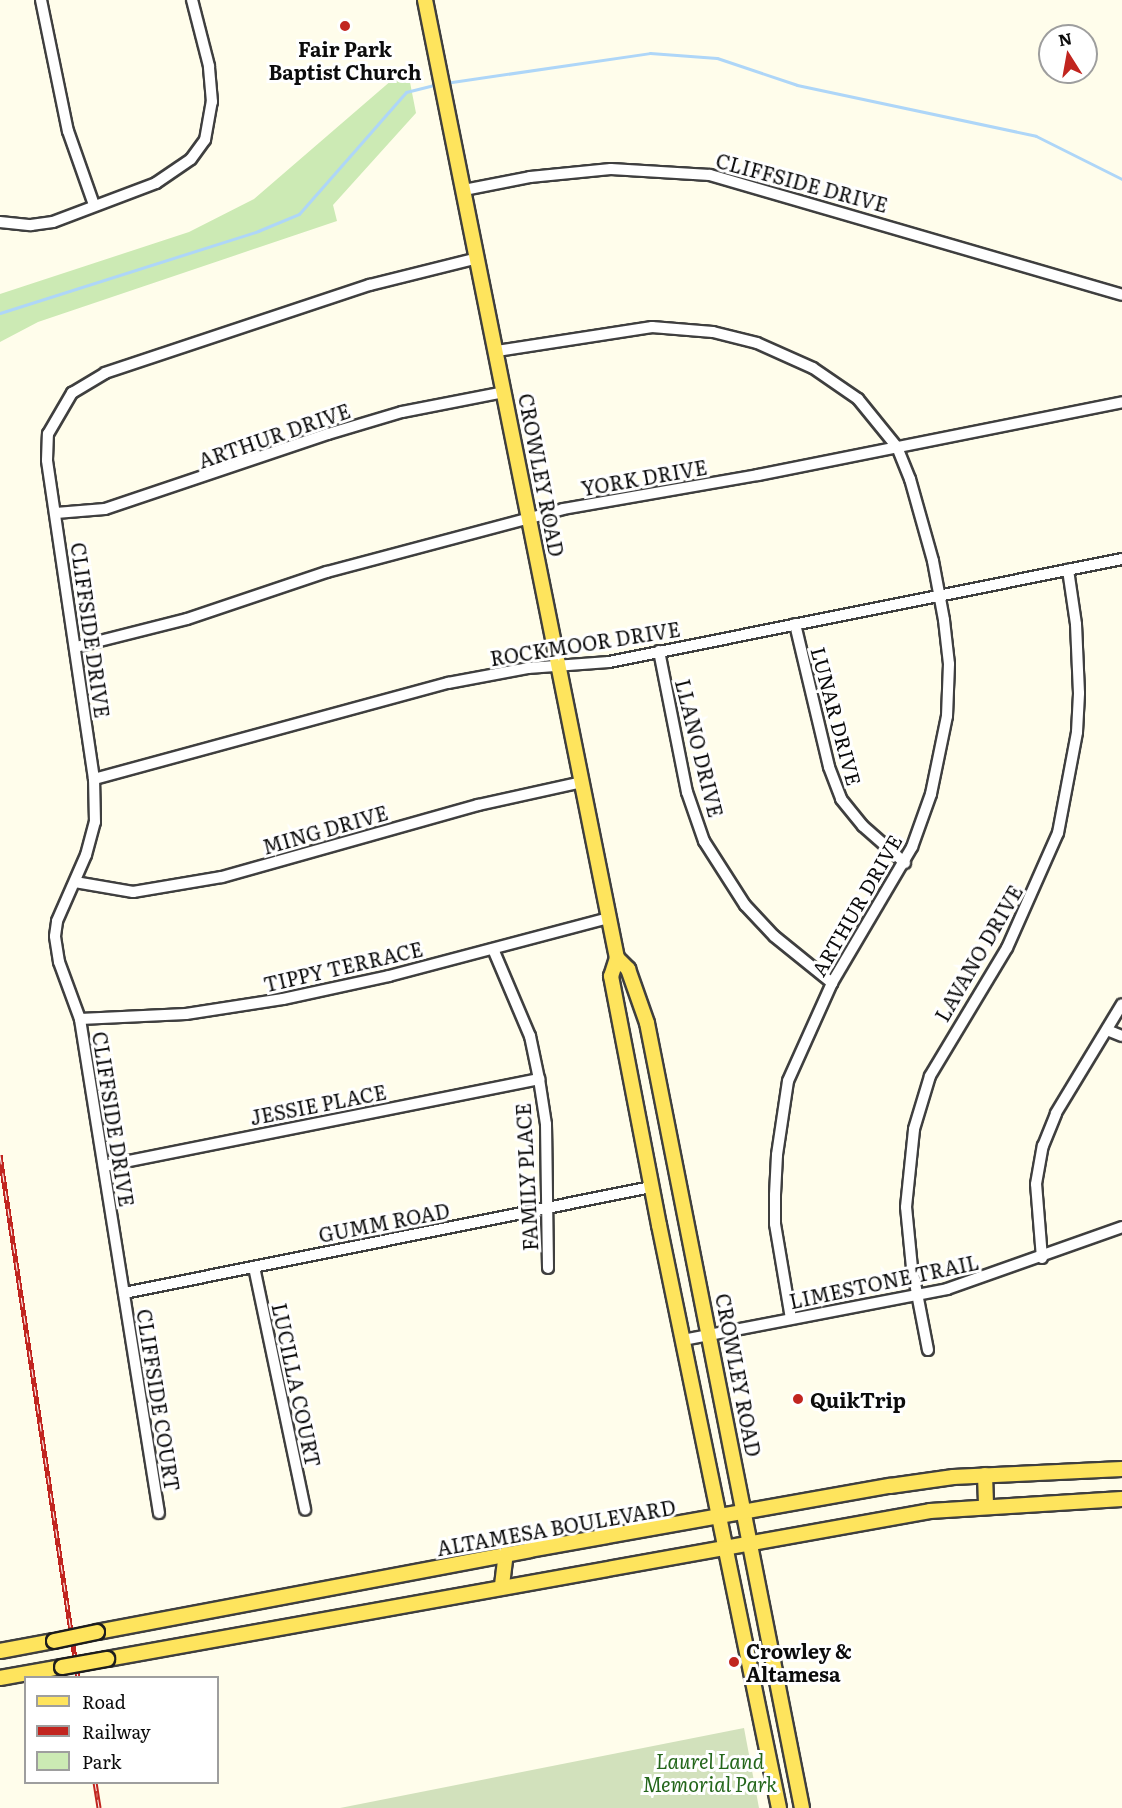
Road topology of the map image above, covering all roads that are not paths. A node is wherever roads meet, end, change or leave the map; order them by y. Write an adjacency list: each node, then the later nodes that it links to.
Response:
1 (41, 0): 5 (street)
2 (192, 0): 5 (street)
3 (425, 0): 4 (main road, CROWLEY ROAD)
4 (464, 190): 7 (main road, CROWLEY ROAD); 8 (street, CLIFFSIDE DRIVE)
5 (94, 205): 6 (street)
6 (0, 222)
7 (478, 258): 9 (main road, CROWLEY ROAD); 13 (street, CLIFFSIDE DRIVE)
8 (1122, 295)
9 (497, 351): 10 (main road, CROWLEY ROAD); 12 (street, ARTHUR DRIVE)
10 (505, 392): 13 (street, ARTHUR DRIVE); 14 (main road, CROWLEY ROAD)
11 (1122, 402): 12 (street, YORK DRIVE)
12 (897, 447): 14 (street, YORK DRIVE); 17 (street, ARTHUR DRIVE)
13 (56, 513): 19 (street, CLIFFSIDE DRIVE)
14 (531, 519): 19 (street, YORK DRIVE); 21 (main road, CROWLEY ROAD)
15 (1122, 559): 16 (street, ROCKMOOR DRIVE)
16 (1068, 570): 17 (street, ROCKMOOR DRIVE); 43 (street, LAVANO DRIVE)
17 (939, 595): 18 (street, ROCKMOOR DRIVE); 24 (street, ARTHUR DRIVE)
18 (795, 624): 20 (street, ROCKMOOR DRIVE); 24 (street, LUNAR DRIVE)
19 (76, 647): 22 (street, CLIFFSIDE DRIVE)
20 (659, 651): 21 (street, ROCKMOOR DRIVE); 29 (street, LLANO DRIVE)
21 (560, 667): 22 (street, ROCKMOOR DRIVE); 23 (main road, CROWLEY ROAD)
22 (94, 779): 25 (street, CLIFFSIDE DRIVE)
23 (582, 782): 25 (street, MING DRIVE); 26 (main road, CROWLEY ROAD)
24 (905, 863): 29 (street, ARTHUR DRIVE)
25 (75, 882): 31 (street, CLIFFSIDE DRIVE)
26 (609, 918): 27 (street, TIPPY TERRACE); 28 (main road, CROWLEY ROAD)
27 (493, 949): 31 (street, TIPPY TERRACE); 34 (street, FAMILY PLACE)
28 (617, 958): 36 (main road, CROWLEY ROAD); 45 (main road, CROWLEY ROAD)
29 (832, 983): 44 (street, ARTHUR DRIVE)
30 (1122, 1004): 32 (street)
31 (80, 1019): 35 (street, CLIFFSIDE DRIVE)
32 (1107, 1030): 33 (street); 39 (street)
33 (1122, 1036)
34 (539, 1079): 35 (street, JESSIE PLACE); 37 (street, FAMILY PLACE)
35 (104, 1166): 42 (street, CLIFFSIDE DRIVE)
36 (651, 1187): 37 (street, GUMM ROAD); 46 (main road, CROWLEY ROAD)
37 (548, 1208): 40 (street, GUMM ROAD); 41 (street, FAMILY PLACE)
38 (1122, 1227): 39 (street, LIMESTONE TRAIL)
39 (1042, 1258): 43 (street, LIMESTONE TRAIL)
40 (255, 1267): 42 (street, GUMM ROAD); 52 (street, LUCILLA COURT)
41 (548, 1268)
42 (124, 1293): 53 (street, CLIFFSIDE COURT)
43 (917, 1296): 44 (street, LIMESTONE TRAIL); 47 (street, LAVANO DRIVE)
44 (791, 1319): 45 (street, LIMESTONE TRAIL)
45 (711, 1335): 46 (street, LIMESTONE TRAIL); 54 (main road, CROWLEY ROAD)
46 (683, 1341): 55 (main road, CROWLEY ROAD)
47 (928, 1350)
48 (1122, 1469): 49 (main road, ALTAMESA BOULEVARD)
49 (985, 1475): 51 (main road); 54 (main road, ALTAMESA BOULEVARD)
50 (1122, 1499): 51 (main road)
51 (986, 1505): 56 (main road)
52 (305, 1510)
53 (159, 1513)
54 (747, 1513): 55 (main road, ALTAMESA BOULEVARD); 56 (main road, CROWLEY ROAD)
55 (719, 1518): 57 (main road, CROWLEY ROAD); 58 (main road, ALTAMESA BOULEVARD)
56 (752, 1542): 57 (main road); 63 (main road, CROWLEY ROAD)
57 (725, 1546): 59 (main road); 62 (main road, CROWLEY ROAD)
58 (506, 1554): 59 (main road); 60 (main road, ALTAMESA BOULEVARD, bridge)
59 (502, 1586): 61 (main road, bridge)
60 (0, 1651)
61 (0, 1678)
62 (779, 1808)
63 (802, 1808)

